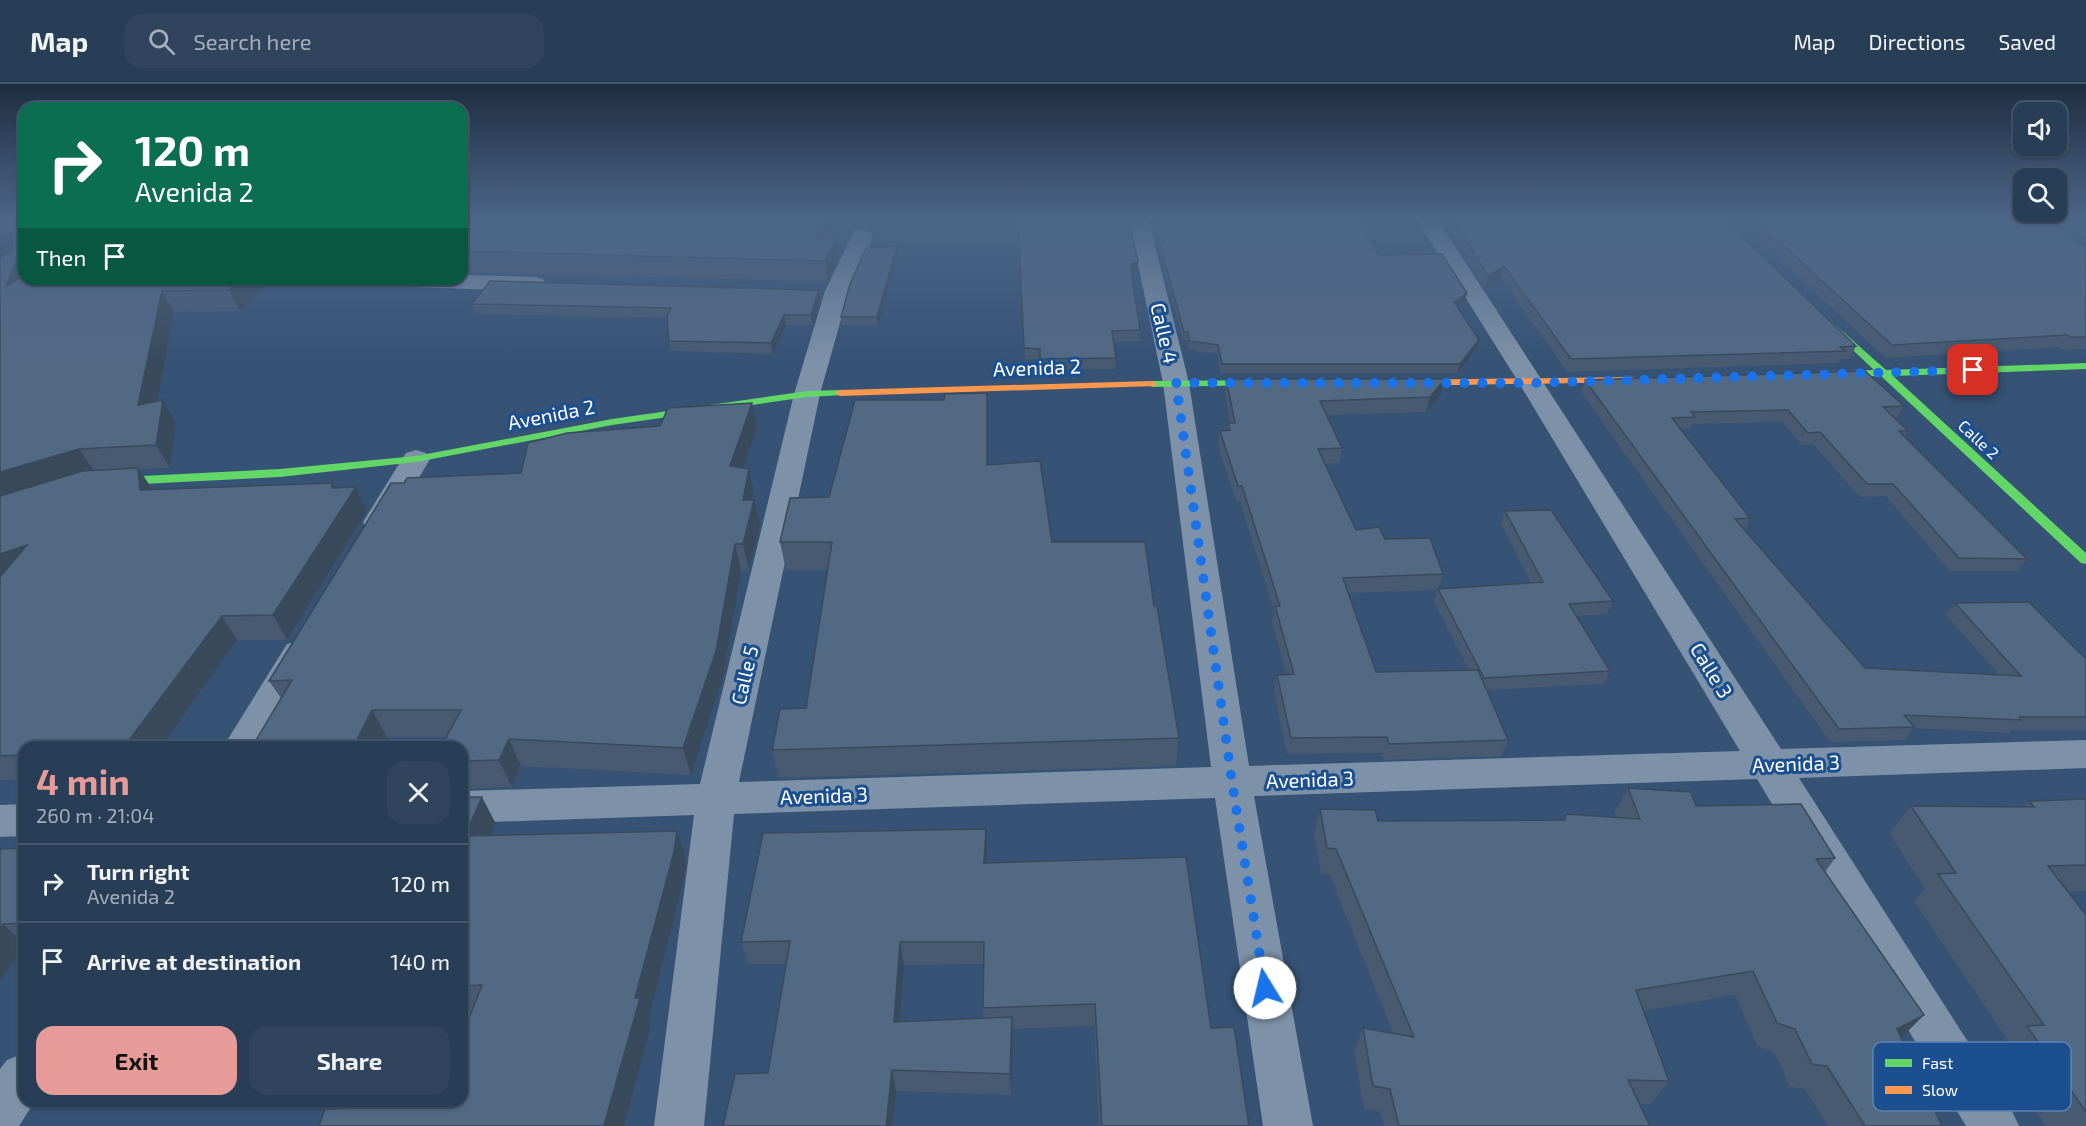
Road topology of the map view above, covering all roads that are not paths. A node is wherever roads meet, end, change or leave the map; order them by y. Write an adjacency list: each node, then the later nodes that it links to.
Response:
1 (842, 266): 15 (street, Calle 5)
2 (1149, 266): 11 (street, Calle 4)
3 (1456, 266): 14 (street, Calle 3)
4 (468, 282): 5 (street)
5 (552, 284)
6 (1814, 308): 8 (street, Calle 2)
7 (2086, 366): 8 (street)
8 (1883, 374): 9 (street); 19 (street, Calle 2)
9 (1813, 375)
10 (1649, 380): 14 (street)
11 (1176, 383): 12 (street, Avenida 2); 15 (street, Avenida 2); 24 (street, Calle 4)
12 (1283, 383)
13 (1390, 383): 14 (street)
14 (1532, 383): 23 (street, Calle 3)
15 (807, 394): 16 (street, Avenida 2); 25 (street, Calle 5)
16 (417, 459): 17 (street, Avenida 2); 18 (street)
17 (84, 486)
18 (362, 548)
19 (2086, 560)
20 (314, 628): 21 (street)
21 (246, 741)
22 (2086, 754): 23 (street, Avenida 3)
23 (1770, 764): 24 (street, Avenida 3); 29 (street, Calle 3)
24 (1232, 782): 25 (street, Avenida 3); 34 (street, Calle 4)
25 (716, 799): 26 (street, Avenida 3); 33 (street, Calle 5)
26 (468, 807)
27 (18, 820): 28 (street)
28 (0, 821)
29 (1942, 1042)
30 (18, 1085): 31 (street)
31 (0, 1111)
32 (1985, 1111): 35 (street, Calle 3)
33 (679, 1126)
34 (1288, 1126)
35 (1994, 1126)

